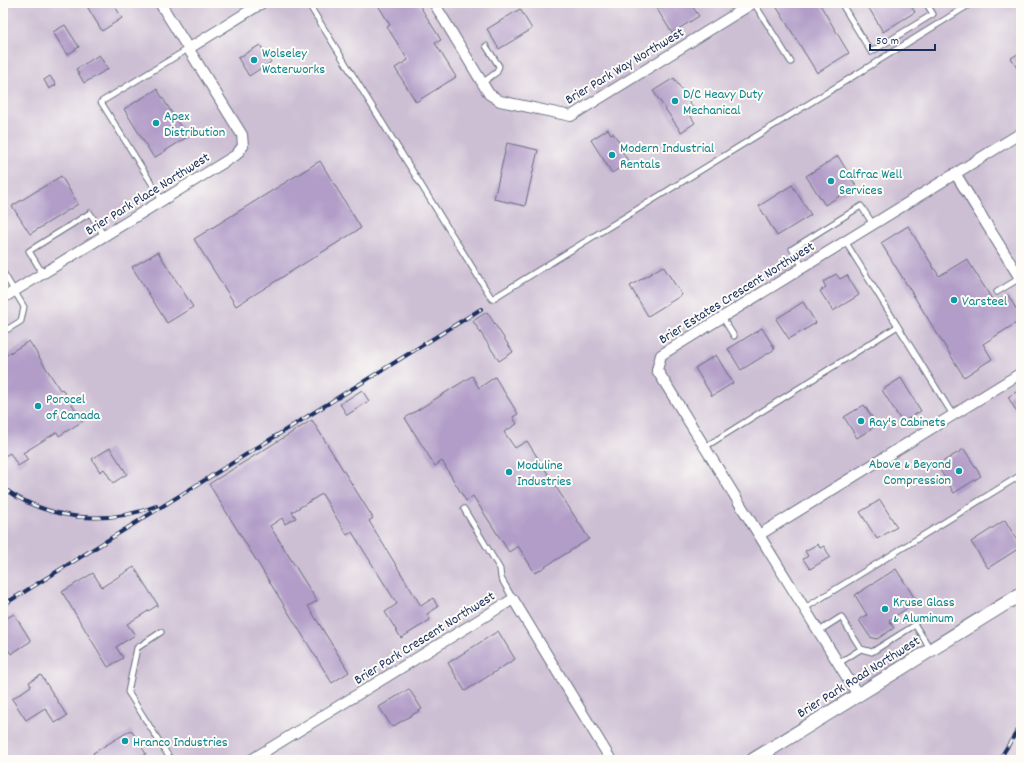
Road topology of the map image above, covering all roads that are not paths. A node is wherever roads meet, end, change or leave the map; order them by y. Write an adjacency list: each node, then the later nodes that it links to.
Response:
1 (160, 3): 11 (street, Brier Park Place Northwest)
2 (262, 3): 11 (street)
3 (308, 3): 8 (lane)
4 (434, 3): 13 (street, Brier Park Way Northwest)
5 (754, 3): 9 (street, Brier Park Way Northwest); 12 (lane)
6 (841, 3): 7 (lane)
7 (926, 3)
8 (972, 3)
9 (737, 7): 13 (street, Brier Park Way Northwest)
10 (486, 46): 13 (lane)
11 (188, 49): 16 (street, Brier Park Place Northwest); 16 (lane)
12 (791, 62)
13 (482, 83)
14 (1021, 133): 15 (street, Brier Estates Crescent Northwest)
15 (955, 173): 17 (street, Brier Estates Crescent Northwest); 23 (street)
16 (162, 200): 18 (street, Brier Park Place Northwest)
17 (873, 224): 19 (street, Brier Estates Crescent Northwest); 20 (lane)
18 (104, 236): 22 (street, Brier Park Place Northwest); 22 (lane)
19 (845, 241): 20 (street, Brier Estates Crescent Northwest); 28 (lane)
20 (803, 267): 27 (street, Brier Estates Crescent Northwest)
21 (3, 272): 24 (lane)
22 (43, 274): 24 (street, Brier Park Place Northwest)
23 (1020, 279): 25 (lane)
24 (15, 291): 26 (street, Brier Park Place Northwest); 29 (lane)
25 (997, 292)
26 (3, 298)
27 (722, 317): 30 (lane); 33 (street, Brier Estates Crescent Northwest)
28 (898, 326): 32 (lane); 33 (lane)
29 (3, 332)
30 (734, 336)
31 (1021, 373): 32 (street)
32 (953, 415): 36 (street)
33 (705, 447): 36 (street, Brier Estates Crescent Northwest)
34 (1021, 475): 39 (lane)
35 (464, 509): 38 (lane)
36 (760, 535): 39 (street, Brier Estates Crescent Northwest)
37 (1021, 594): 43 (street, Brier Park Road Northwest)
38 (513, 599): 47 (street, Brier Park Crescent Northwest); 48 (street, Brier Park Crescent Northwest)
39 (805, 608): 40 (street, Brier Estates Crescent Northwest)
40 (819, 631): 42 (lane); 44 (street, Brier Estates Crescent Northwest)
41 (161, 632): 46 (lane)
42 (861, 649): 43 (lane); 44 (lane)
43 (931, 650): 45 (street, Brier Park Road Northwest)
44 (839, 663): 45 (street, Brier Estates Crescent Northwest)
45 (858, 695): 49 (street, Brier Park Road Northwest)
46 (171, 760)
47 (251, 760)
48 (612, 760)
49 (753, 760)

